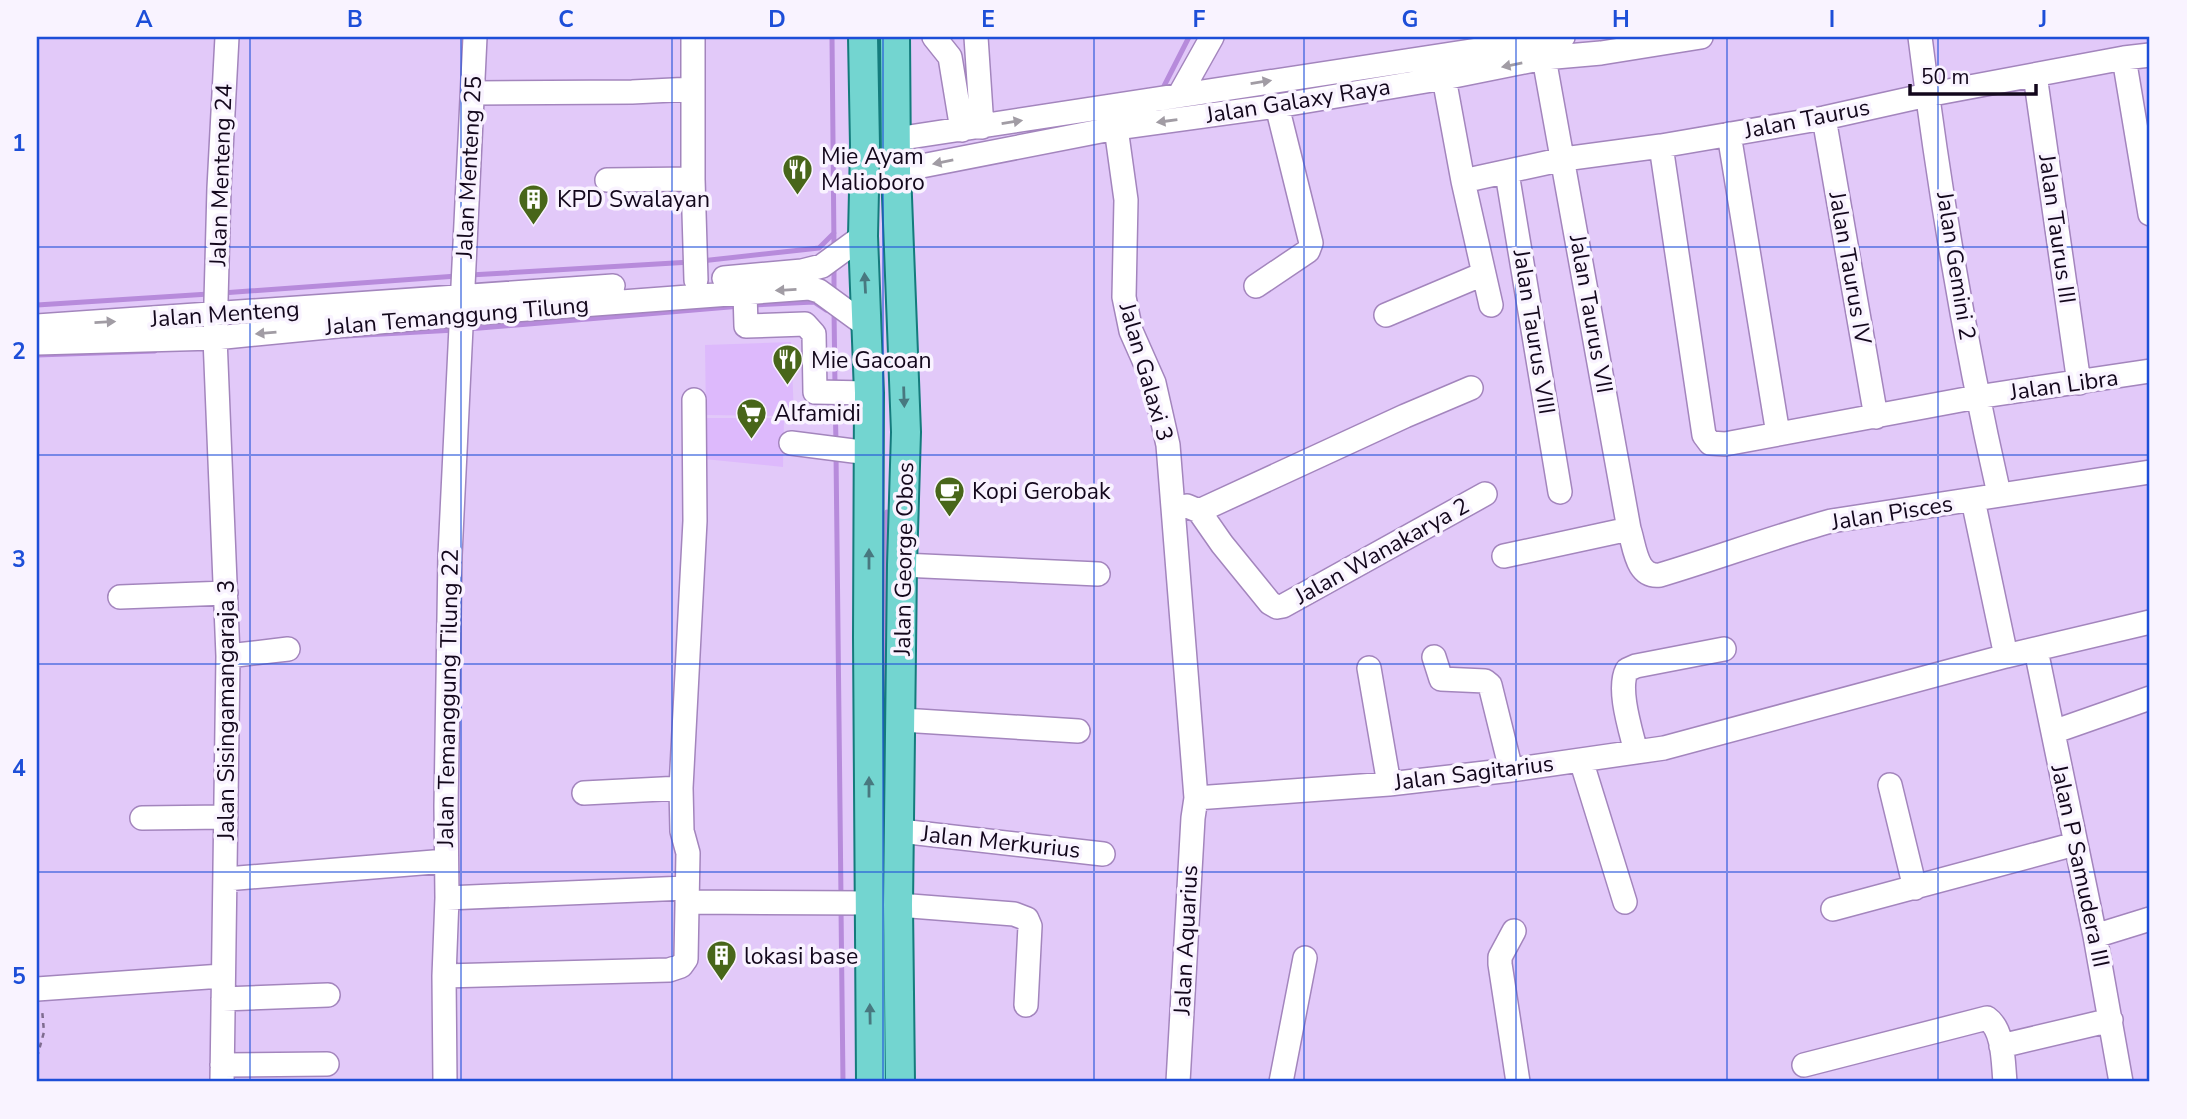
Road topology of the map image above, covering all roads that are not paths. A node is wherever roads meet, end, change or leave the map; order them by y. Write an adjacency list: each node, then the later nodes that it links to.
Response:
1 (227, 37): 44 (street, Jalan Menteng 24)
2 (475, 37): 20 (street, Jalan Menteng 25)
3 (693, 37): 19 (street)
4 (863, 37): 37 (main road, Jalan George Obos)
5 (895, 37): 28 (main road, Jalan George Obos)
6 (934, 37): 25 (street)
7 (952, 37): 25 (street)
8 (976, 37): 25 (street)
9 (1212, 37): 21 (street)
10 (1563, 37): 21 (street, Jalan Galaxy Raya, one-way to 10)
11 (1701, 37): 13 (street, Jalan Galaxy Raya)
12 (1920, 37): 22 (street, Jalan Gemini 2)
13 (1600, 45): 15 (street, Jalan Galaxy Raya)
14 (2150, 55): 16 (street, Jalan Taurus)
15 (1544, 58): 18 (street, Jalan Galaxy Raya, one-way to 18); 30 (street, Jalan Taurus VII)
16 (2124, 58): 17 (street, Jalan Taurus); 36 (street)
17 (2035, 75): 22 (street, Jalan Taurus); 51 (street, Jalan Taurus III)
18 (1444, 78): 23 (street, Jalan Galaxy Raya); 35 (street)
19 (693, 89): 20 (street); 33 (street)
20 (474, 93): 43 (street, Jalan Menteng 25)
21 (1180, 94): 25 (street, Jalan Galaxy Raya, one-way to 21)
22 (1927, 94): 24 (street, Jalan Taurus); 54 (street, Jalan Gemini 2)
23 (1277, 106): 26 (street, Jalan Galaxy Raya, one-way to 26); 40 (street)
24 (1824, 118): 27 (street, Jalan Taurus); 56 (street, Jalan Taurus IV)
25 (972, 128): 28 (street, Jalan Galaxy Raya)
26 (1116, 128): 31 (street, Jalan Galaxy Raya, one-way to 31); 64 (street, Jalan Galaxi 3)
27 (1729, 134): 29 (street, Jalan Taurus); 57 (street)
28 (896, 139): 31 (main road, Jalan George Obos)
29 (1661, 146): 30 (street, Jalan Taurus); 57 (street, Jalan Libra)
30 (1564, 159): 32 (street, Jalan Taurus); 67 (street, Jalan Taurus VII)
31 (896, 171): 69 (main road, Jalan George Obos, one-way to 69)
32 (1507, 173): 35 (street, Jalan Taurus); 61 (street, Jalan Taurus VIII)
33 (693, 179): 34 (street); 39 (street)
34 (607, 180)
35 (1463, 181): 38 (street)
36 (2150, 214)
37 (863, 236): 39 (street, Jalan Menteng); 47 (main road, Jalan George Obos, one-way to 37)
38 (1483, 274): 42 (street); 45 (street)
39 (696, 281): 43 (street, Jalan Menteng)
40 (1256, 286)
41 (745, 292): 43 (street, Jalan Temanggung Tilung); 47 (street, Jalan Temanggung Tilung, one-way to 41); 53 (street)
42 (1491, 305)
43 (462, 306): 44 (street, Jalan Menteng); 48 (street, Jalan Temanggung Tilung, one-way to 48); 99 (street, Jalan Temanggung Tilung 22)
44 (216, 314): 46 (street, Jalan Menteng, one-way to 44); 48 (street, Jalan Menteng 24)
45 (1386, 315)
46 (37, 326)
47 (867, 326): 53 (main road, Jalan George Obos)
48 (215, 338): 49 (street, Jalan Temanggung Tilung); 72 (street, Jalan Sisingamangaraja 3)
49 (37, 343)
50 (2150, 371): 51 (street, Jalan Libra)
51 (2079, 383): 54 (street, Jalan Libra)
52 (1471, 388): 66 (street)
53 (869, 393): 59 (main road, Jalan George Obos)
54 (1977, 397): 56 (street, Jalan Libra); 63 (street, Jalan Gemini 2)
55 (694, 400): 91 (street)
56 (1876, 418): 57 (street, Jalan Libra)
57 (1778, 434)
58 (791, 443): 59 (street)
59 (869, 453): 100 (main road, Jalan George Obos, one-way to 59)
60 (2150, 472): 63 (street, Jalan Pisces)
61 (1560, 492)
62 (1485, 494): 66 (street, Jalan Wanakarya 2)
63 (1999, 495): 65 (street, Jalan Pisces)
64 (1174, 500): 66 (street); 93 (street)
65 (1973, 500): 70 (street, Jalan Pisces); 79 (street)
66 (1199, 511)
67 (1629, 529): 68 (street); 70 (street, Jalan Taurus VII)
68 (1504, 556)
69 (902, 565): 71 (street); 83 (main road, Jalan George Obos)
70 (1641, 569)
71 (1098, 574)
72 (226, 593): 73 (street); 78 (street, Jalan Sisingamangaraja 3)
73 (120, 597)
74 (2150, 622): 77 (street, Jalan Sagitarius)
75 (288, 649): 78 (street)
76 (1724, 649): 86 (street)
77 (2036, 650): 79 (street, Jalan Sagitarius); 85 (street, Jalan P Samudera III)
78 (228, 656): 94 (street, Jalan Sisingamangaraja 3)
79 (2006, 656): 86 (street, Jalan Sagitarius)
80 (1434, 657): 88 (street)
81 (1369, 668): 89 (street)
82 (2150, 698): 85 (street)
83 (902, 720): 84 (street); 96 (main road, Jalan George Obos)
84 (1078, 731)
85 (2053, 732): 97 (street, Jalan P Samudera III)
86 (1636, 752): 87 (street, Jalan Sagitarius)
87 (1581, 760): 88 (street, Jalan Sagitarius); 106 (street)
88 (1511, 770): 89 (street, Jalan Sagitarius)
89 (1389, 784): 93 (street, Jalan Sagitarius)
90 (1889, 785): 103 (street)
91 (681, 788): 92 (street); 104 (street)
92 (584, 793)
93 (1196, 797): 127 (street, Jalan Aquarius)
94 (226, 817): 95 (street); 102 (street, Jalan Sisingamangaraja 3)
95 (142, 818)
96 (900, 831): 98 (street, Jalan Merkurius); 101 (main road, Jalan George Obos)
97 (2076, 844): 103 (street); 112 (street, Jalan P Samudera III)
98 (1103, 853)
99 (446, 861): 102 (street); 105 (street, Jalan Temanggung Tilung 22)
100 (869, 864): 101 (main road); 107 (main road, Jalan George Obos)
101 (899, 864): 108 (main road, Jalan George Obos)
102 (226, 879): 115 (street, Jalan Sisingamangaraja 3)
103 (1914, 888): 109 (street)
104 (687, 895): 105 (street); 107 (street); 114 (street)
105 (447, 898): 114 (street, Jalan Temanggung Tilung 22)
106 (1625, 902)
107 (869, 903): 125 (main road, Jalan George Obos, one-way to 107)
108 (898, 905): 118 (street); 126 (main road, Jalan George Obos)
109 (1833, 909)
110 (2150, 919): 112 (street)
111 (1514, 931): 129 (street)
112 (2095, 936): 119 (street, Jalan P Samudera III)
113 (1305, 958): 128 (street)
114 (444, 976): 124 (street, Jalan Temanggung Tilung 22)
115 (223, 987): 116 (street); 117 (street); 123 (street, Jalan Sisingamangaraja 3)
116 (38, 989)
117 (328, 995)
118 (1026, 1005)
119 (2111, 1020): 120 (street); 131 (street, Jalan P Samudera III)
120 (2001, 1046): 122 (street); 130 (street)
121 (327, 1064): 123 (street)
122 (1804, 1065)
123 (222, 1074)
124 (445, 1082)
125 (872, 1082)
126 (900, 1082)
127 (1178, 1082)
128 (1281, 1082)
129 (1518, 1082)
130 (2005, 1082)
131 (2121, 1082)

